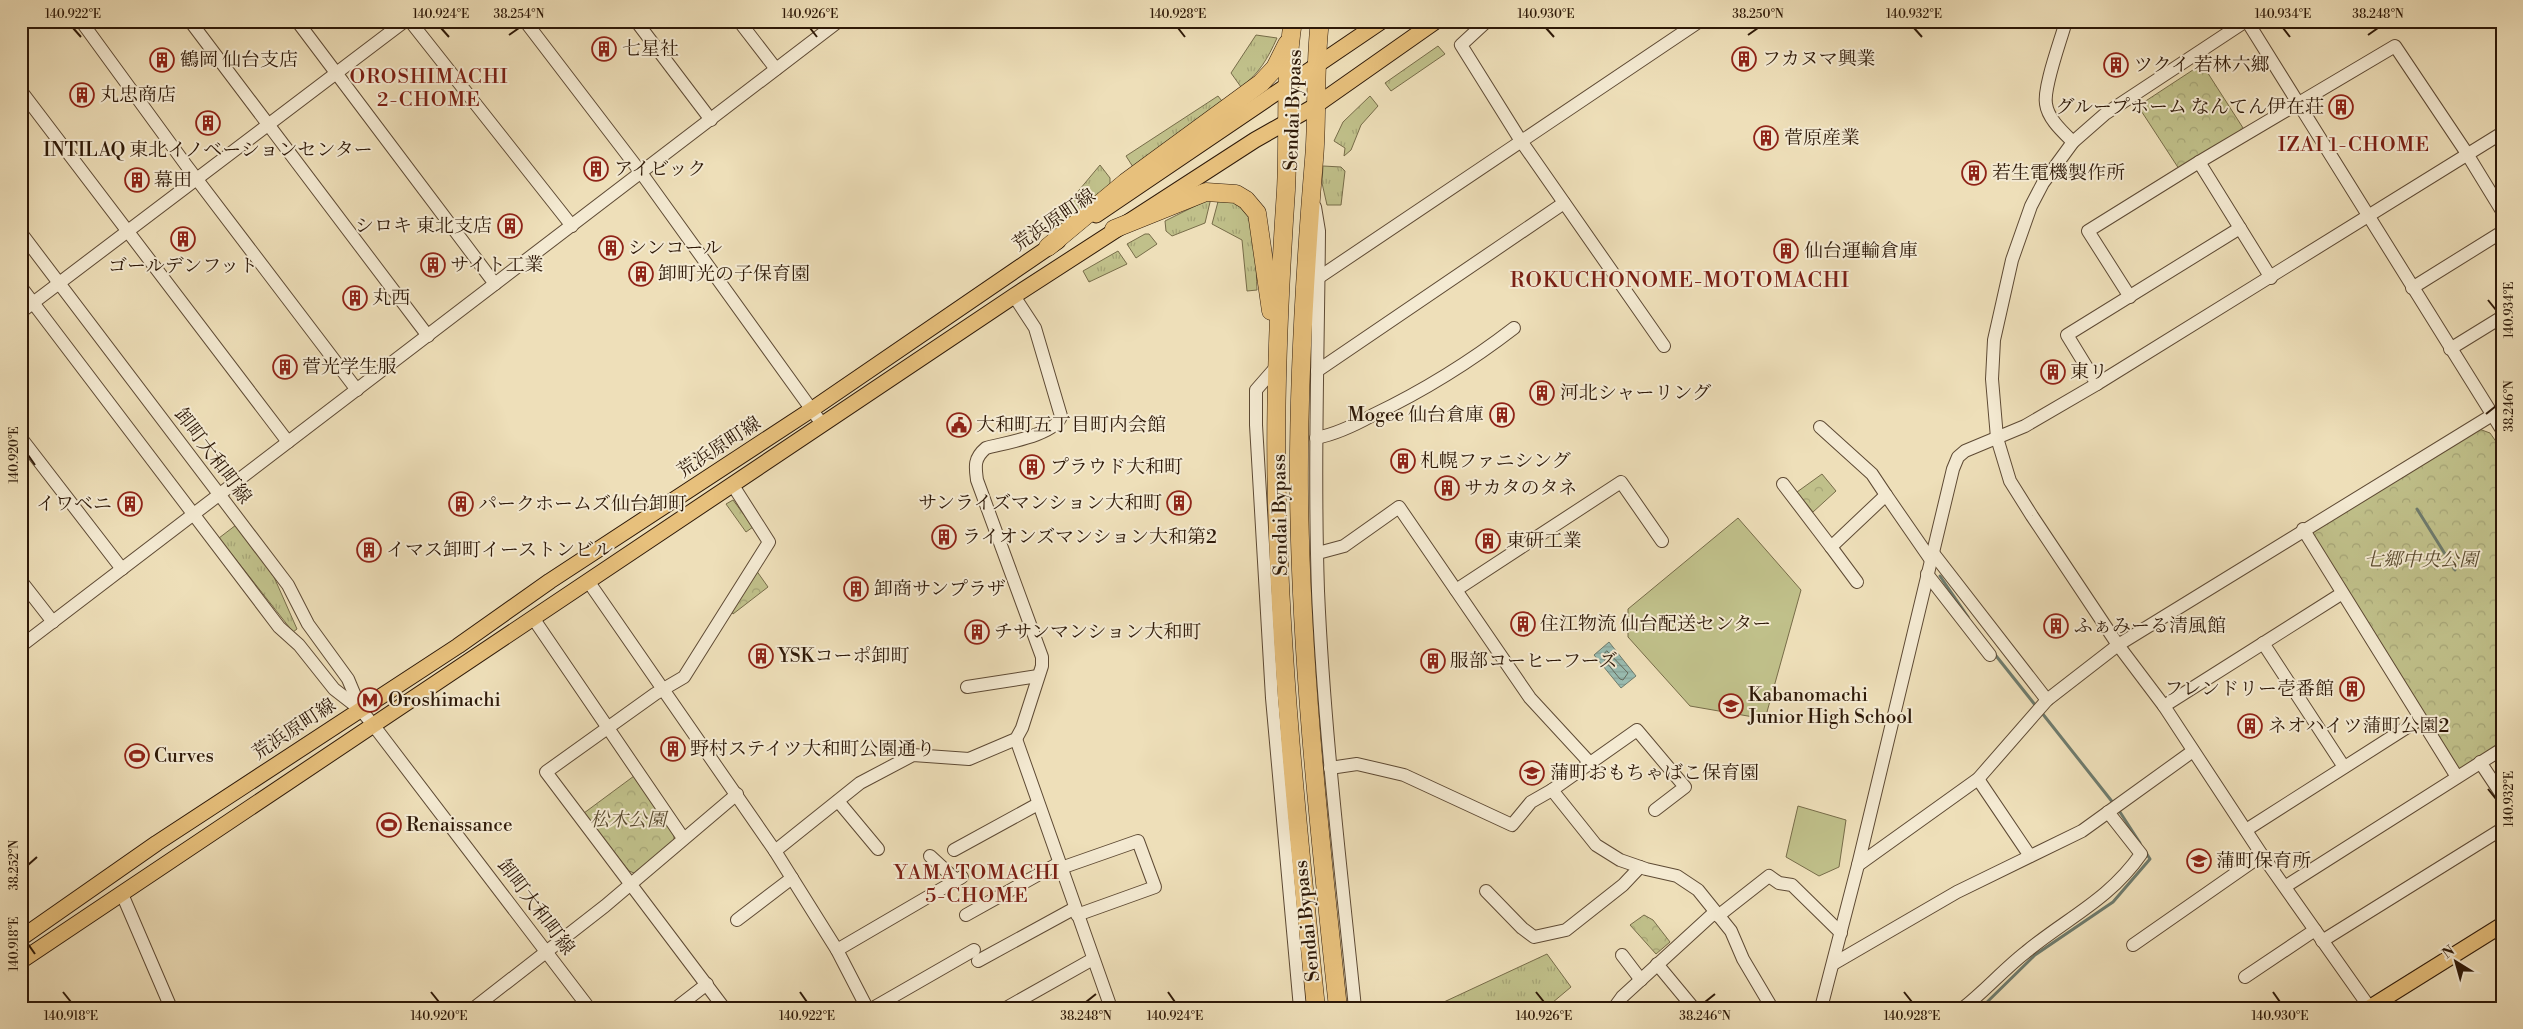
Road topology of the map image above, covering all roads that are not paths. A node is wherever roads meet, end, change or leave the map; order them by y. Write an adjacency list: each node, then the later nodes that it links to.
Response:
1 (81, 21): 34 (street)
2 (190, 21): 27 (street)
3 (297, 21): 20 (street)
4 (405, 21): 20 (street)
5 (410, 21): 39 (street)
6 (525, 21): 33 (street)
7 (636, 21): 25 (street)
8 (739, 21): 19 (street)
9 (839, 21): 19 (street)
10 (1320, 21): 18 (highway, Sendai Bypass)
11 (1382, 21): 18 (main road, 荒浜原町線)
12 (1436, 21): 24 (main road, 荒浜原町線)
13 (1487, 21): 29 (street)
14 (1700, 21): 29 (street)
15 (2066, 21): 30 (street)
16 (2246, 21): 23 (street); 30 (street)
17 (1292, 28): 21 (highway, Sendai Bypass); 45 (highway)
18 (1315, 68): 21 (main road, 荒浜原町線); 24 (highway, Sendai Bypass)
19 (776, 69): 25 (street)
20 (336, 74): 27 (street); 49 (street)
21 (1287, 87): 26 (highway, Sendai Bypass); 45 (main road, 荒浜原町線)
22 (21, 91): 42 (street)
23 (2299, 102): 31 (street); 32 (street); 38 (street)
24 (1315, 106): 26 (main road, 荒浜原町線); 35 (highway, Sendai Bypass)
25 (711, 120): 33 (street)
26 (1287, 122): 41 (main road, 荒浜原町線); 61 (highway, Sendai Bypass)
27 (268, 125): 34 (street); 58 (street)
28 (2502, 132): 31 (street)
29 (1521, 141): 36 (street); 46 (street)
30 (2072, 142): 72 (street)
31 (2467, 154): 37 (street); 38 (street)
32 (2198, 162): 40 (street); 53 (street)
33 (642, 174): 39 (street); 65 (street)
34 (196, 179): 42 (street); 64 (street)
35 (1312, 182): 46 (street); 171 (highway, Sendai Bypass)
36 (1564, 203): 59 (street); 62 (street)
37 (2502, 211)
38 (2368, 217): 47 (street); 51 (street)
39 (572, 226): 49 (street)
40 (2240, 228): 47 (street); 53 (street)
41 (1114, 229): 52 (main road, 荒浜原町線); 61 (highway)
42 (128, 232): 48 (street); 73 (street)
43 (2502, 232): 51 (street)
44 (21, 233): 48 (street, 卸町大和町線)
45 (1048, 248): 65 (main road, 荒浜原町線)
46 (1318, 278): 62 (street)
47 (2271, 278): 63 (street)
48 (60, 284): 54 (street); 76 (street, 卸町大和町線)
49 (496, 284): 58 (street)
50 (21, 287): 54 (street, 卸町大和町線)
51 (2412, 288): 60 (street)
52 (1014, 296): 67 (main road, 荒浜原町線); 97 (street)
53 (2130, 297): 63 (street)
54 (34, 303): 55 (street); 78 (street, 卸町大和町線)
55 (21, 312)
56 (2502, 318): 60 (street)
57 (1514, 328): 71 (street)
58 (428, 336): 64 (street)
59 (1664, 346)
60 (2450, 349): 66 (street)
61 (1276, 359): 169 (street); 170 (highway, Sendai Bypass)
62 (1317, 371): 71 (street)
63 (2096, 384): 72 (street)
64 (358, 390): 73 (street)
65 (811, 410): 67 (street); 102 (main road, 荒浜原町線)
66 (2497, 412): 69 (street); 79 (street)
67 (822, 424): 74 (main road, 荒浜原町線)
68 (1820, 427): 77 (street)
69 (2502, 430)
70 (21, 438): 84 (street)
71 (1316, 438): 82 (street)
72 (1997, 438): 83 (street); 94 (street)
73 (288, 442): 76 (street)
74 (732, 484): 86 (main road, 荒浜原町線); 99 (street)
75 (1783, 484): 81 (street)
76 (219, 495): 78 (street); 102 (street, 卸町大和町線)
77 (1886, 495): 81 (street); 83 (street)
78 (193, 514): 84 (street); 102 (street, 卸町大和町線)
79 (2303, 529): 90 (street); 94 (street)
80 (1662, 541): 89 (street)
81 (1831, 547): 88 (street)
82 (1318, 553): 89 (street); 112 (street)
83 (1932, 556): 85 (street); 101 (street)
84 (122, 570): 92 (street)
85 (1927, 574): 96 (street); 131 (street)
86 (588, 580): 91 (main road, 荒浜原町線); 99 (street)
87 (21, 581): 92 (street)
88 (1857, 582)
89 (1456, 590): 110 (street)
90 (2341, 594): 93 (street); 103 (street)
91 (533, 618): 104 (main road, 荒浜原町線); 105 (street)
92 (52, 622): 95 (street)
93 (2263, 643): 100 (street); 111 (street)
94 (2118, 645): 100 (street); 101 (street)
95 (21, 646)
96 (1990, 655)
97 (1038, 676): 98 (street); 106 (street)
98 (967, 687)
99 (664, 689): 105 (street); 116 (street)
100 (2164, 706): 108 (street)
101 (2040, 707): 114 (street)
102 (361, 710): 104 (street, 卸町大和町線); 146 (main road, 荒浜原町線)
103 (2420, 719): 111 (street); 113 (street)
104 (374, 726): 138 (main road, 荒浜原町線); 150 (street, 卸町大和町線)
105 (608, 728): 124 (street); 135 (street)
106 (1016, 739): 118 (street); 119 (street)
107 (2502, 749): 109 (street)
108 (2193, 751): 120 (street); 123 (street)
109 (2480, 762): 113 (street); 117 (street)
110 (1590, 763): 115 (street); 121 (street)
111 (2344, 767): 123 (street)
112 (1330, 768): 115 (street); 172 (street)
113 (2457, 777): 136 (street)
114 (1978, 779): 130 (street); 131 (street)
115 (1552, 790): 133 (street)
116 (737, 794): 124 (street); 127 (street)
117 (2502, 795)
118 (838, 801): 125 (street); 127 (street)
119 (1038, 804): 126 (street); 132 (street)
120 (2114, 808): 130 (street); 176 (street)
121 (1655, 810)
122 (2502, 829): 147 (street)
123 (2246, 830): 128 (street)
124 (684, 838): 135 (street)
125 (878, 849)
126 (954, 850)
127 (775, 851): 134 (street)
128 (2262, 855): 136 (street); 148 (street)
129 (930, 856): 149 (street)
130 (2030, 856): 155 (street)
131 (1858, 865): 145 (street)
132 (1060, 866): 139 (street); 139 (street); 141 (street)
133 (1640, 867): 137 (street); 140 (street)
134 (792, 878): 142 (street); 149 (street)
135 (631, 884): 150 (street); 158 (street)
136 (2286, 886): 144 (street)
137 (1486, 891)
138 (122, 894): 153 (main road, 荒浜原町線); 160 (street)
139 (1076, 912): 152 (street); 166 (street)
140 (1717, 914): 145 (street); 154 (street); 174 (street)
141 (966, 915)
142 (737, 920)
143 (2502, 925): 177 (main road)
144 (2315, 930): 147 (street); 156 (street)
145 (1841, 932): 155 (street)
146 (21, 938)
147 (2322, 941): 177 (street)
148 (2133, 945)
149 (837, 950): 165 (street)
150 (547, 953): 161 (street); 162 (street, 卸町大和町線)
151 (1622, 955): 157 (street)
152 (1093, 959): 167 (street); 168 (street)
153 (21, 961)
154 (1657, 964): 157 (street); 159 (street)
155 (1833, 964): 175 (street)
156 (2245, 977)
157 (1641, 980): 173 (street)
158 (707, 984): 163 (street); 164 (street)
159 (1691, 1005)
160 (172, 1008)
161 (474, 1008)
162 (589, 1008)
163 (676, 1008)
164 (724, 1008)
165 (867, 1008)
166 (873, 1008)
167 (1006, 1008)
168 (1111, 1008)
169 (1300, 1008)
170 (1316, 1008)
171 (1338, 1008)
172 (1355, 1008)
173 (1614, 1008)
174 (1772, 1008)
175 (1821, 1008)
176 (1963, 1008)
177 (2369, 1008)

